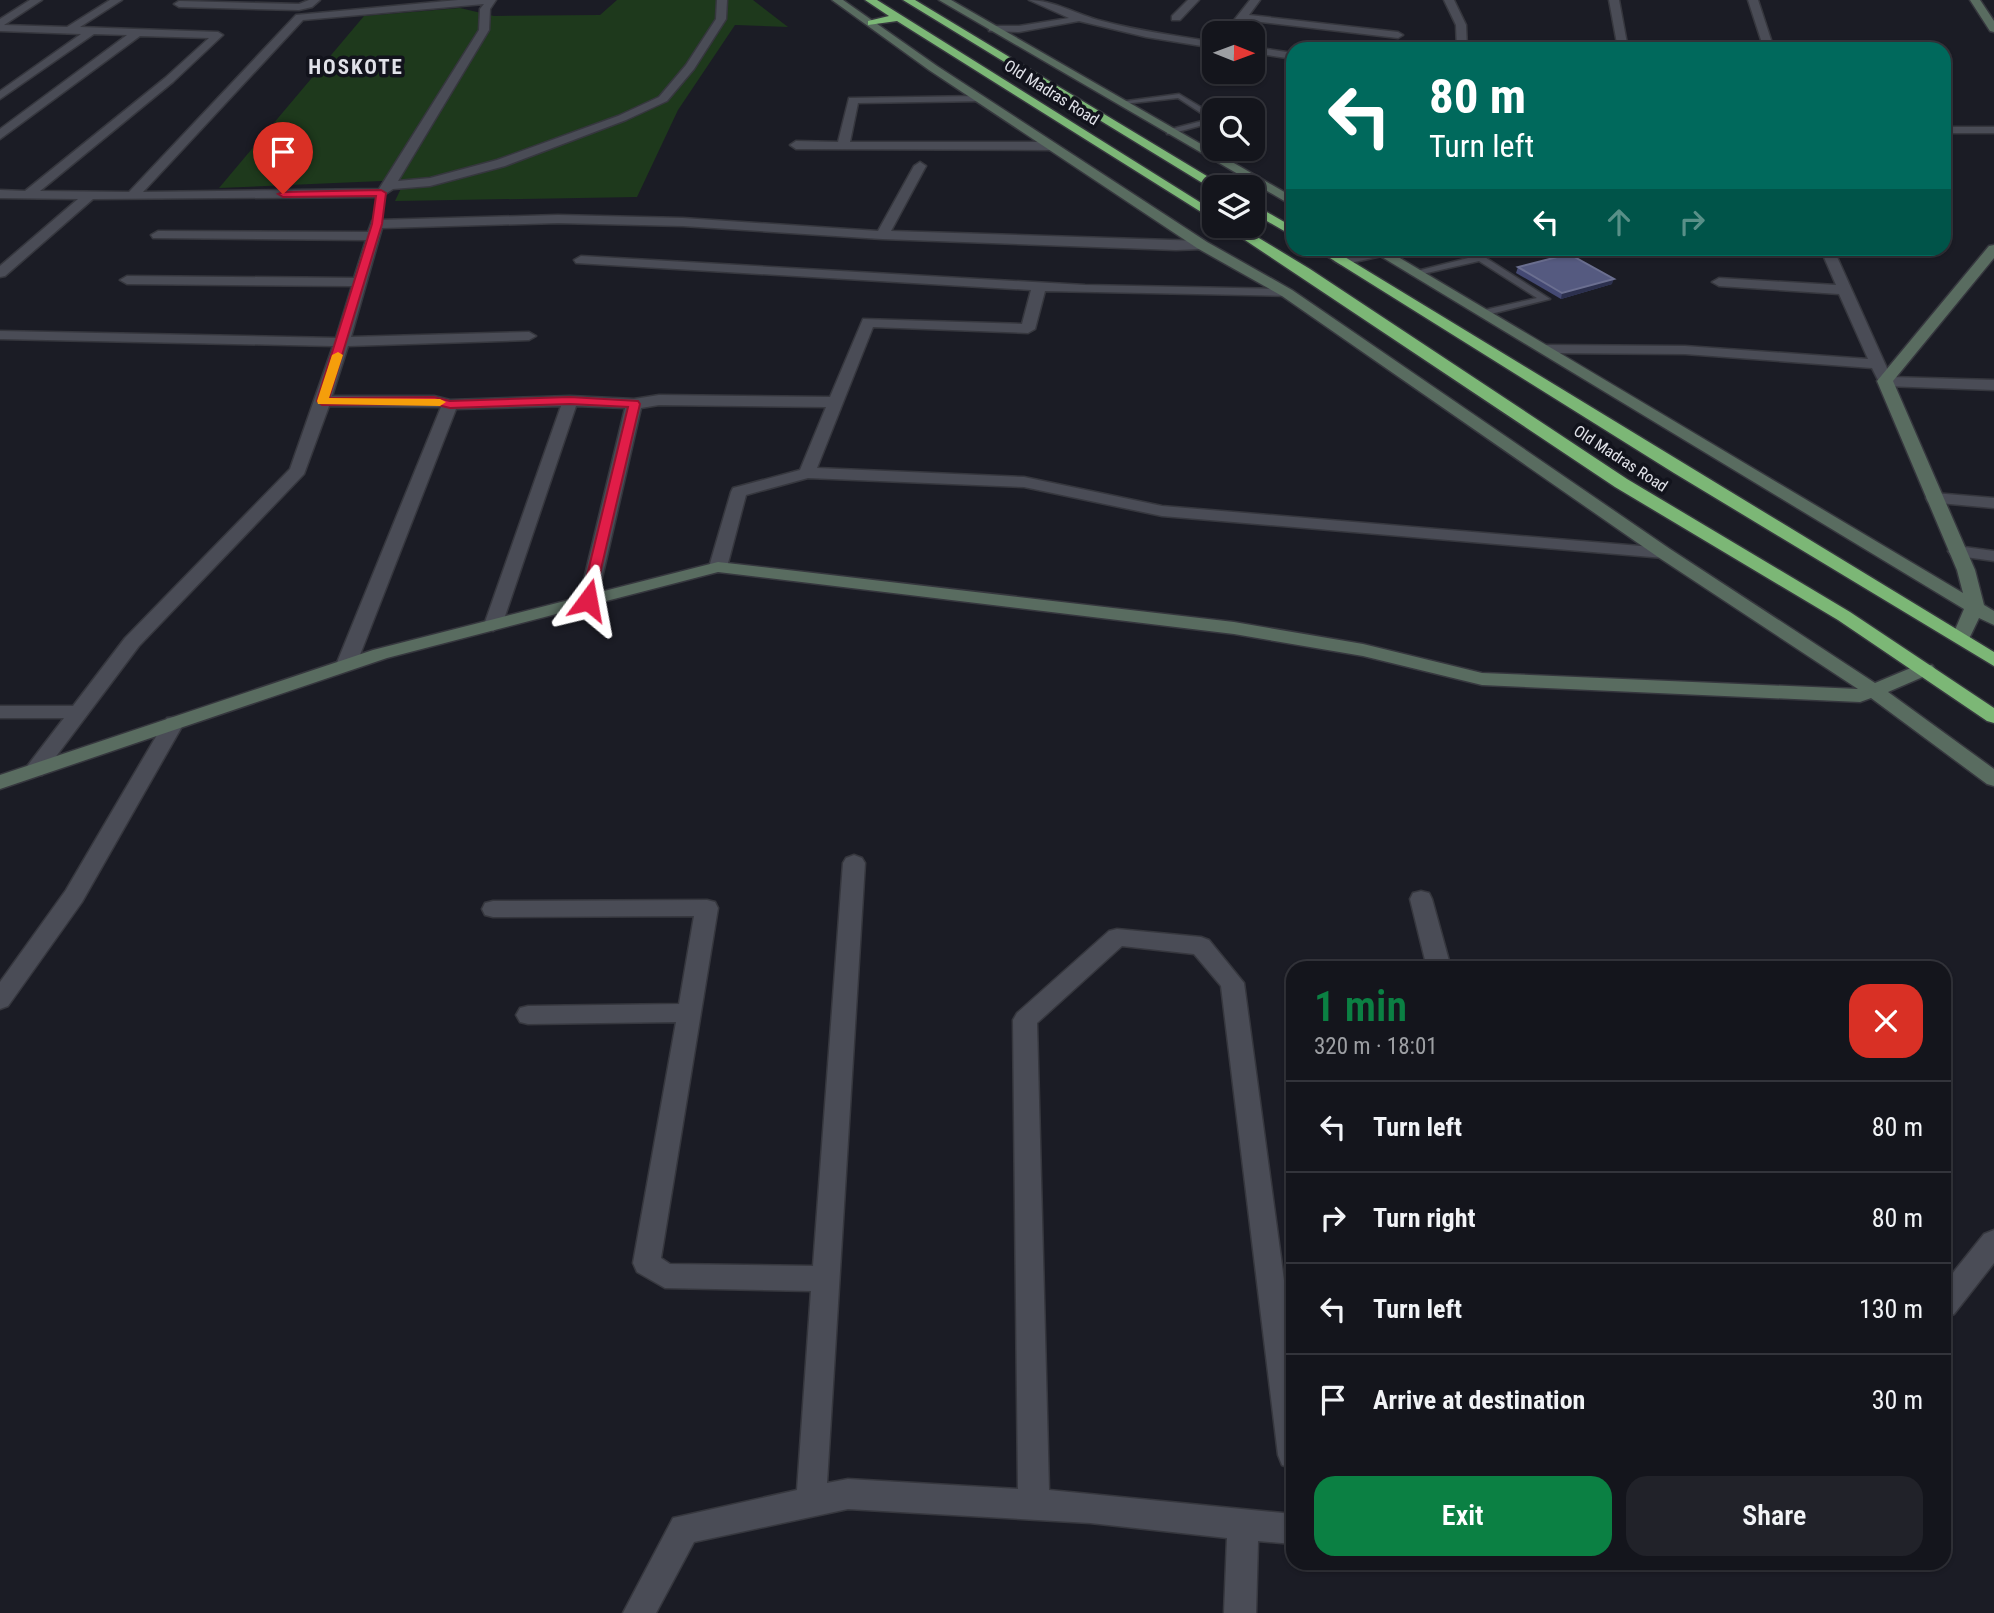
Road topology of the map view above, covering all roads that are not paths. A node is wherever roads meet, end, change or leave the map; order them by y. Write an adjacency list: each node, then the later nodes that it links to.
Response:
1 (37, 0): 24 (street)
2 (117, 0): 27 (street)
3 (315, 0): 17 (street)
4 (491, 0): 54 (street); 57 (street)
5 (722, 0): 57 (street)
6 (837, 0): 23 (street)
7 (870, 0): 19 (highway, Old Madras Road)
8 (908, 0): 50 (highway, Old Madras Road)
9 (944, 0): 25 (street)
10 (1034, 0): 20 (street)
11 (1194, 0): 21 (street)
12 (1255, 0): 18 (street)
13 (1450, 0): 31 (street)
14 (1614, 0): 32 (street)
15 (1753, 0): 33 (street)
16 (1975, 0): 26 (street)
17 (179, 4)
18 (1241, 17): 22 (street); 30 (street)
19 (897, 18): 23 (highway); 58 (highway, Old Madras Road)
20 (1084, 18): 25 (street); 34 (street)
21 (1176, 18)
22 (1238, 21)
23 (872, 23): 38 (street)
24 (2, 28): 27 (street)
25 (993, 29): 39 (street)
26 (1994, 29)
27 (69, 30): 28 (street)
28 (92, 31): 29 (street); 37 (street)
29 (138, 32): 45 (street); 52 (street)
30 (1398, 35)
31 (1462, 42)
32 (1622, 42)
33 (1767, 42)
34 (1202, 43)
35 (1265, 52): 36 (street)
36 (1286, 55)
37 (0, 96)
38 (980, 99): 47 (street); 48 (street)
39 (1123, 102): 40 (lane); 44 (street)
40 (1202, 111)
41 (1202, 123): 44 (lane)
42 (1951, 130): 43 (street)
43 (1994, 130)
44 (1170, 132): 55 (street)
45 (0, 135)
46 (796, 145): 47 (street)
47 (844, 145): 48 (street)
48 (1051, 146): 64 (street)
49 (920, 166): 61 (street)
50 (1202, 177)
51 (7, 194): 52 (street); 56 (street)
52 (28, 194): 53 (street)
53 (90, 195): 54 (street); 72 (street)
54 (133, 195): 57 (street)
55 (1286, 198)
56 (0, 204)
57 (379, 209): 61 (street); 62 (street); 75 (street)
58 (1202, 209)
59 (1265, 215): 60 (highway)
60 (1286, 228)
61 (882, 234): 64 (street)
62 (158, 235)
63 (1250, 238): 107 (highway, Old Madras Road)
64 (1202, 245): 79 (street)
65 (1333, 256): 71 (highway, Old Madras Road)
66 (1357, 256): 71 (street)
67 (1386, 256): 73 (street)
68 (1829, 256): 78 (street)
69 (1990, 258): 86 (street)
70 (581, 260): 77 (street)
71 (1341, 261): 104 (highway, Old Madras Road)
72 (0, 273)
73 (1414, 273): 80 (street); 80 (lane)
74 (127, 280): 75 (street)
75 (359, 282): 83 (street)
76 (1719, 282): 78 (street)
77 (1039, 286): 79 (street); 90 (street)
78 (1843, 290): 85 (street)
79 (1287, 293): 97 (street)
80 (1483, 313): 84 (street)
81 (0, 335): 83 (street)
82 (529, 336): 83 (street)
83 (342, 342): 88 (street)
84 (1545, 349): 85 (street); 101 (street)
85 (1876, 364): 86 (street)
86 (1885, 381): 87 (street); 94 (street)
87 (1994, 385)
88 (322, 401): 92 (street); 110 (street)
89 (570, 401): 91 (street); 92 (street); 103 (street)
90 (836, 402): 91 (street); 93 (street)
91 (634, 404): 100 (street)
92 (450, 405): 106 (street)
93 (807, 473): 97 (street); 99 (street)
94 (1934, 498): 95 (street); 96 (street)
95 (1994, 503)
96 (1957, 551): 98 (street); 101 (street)
97 (1664, 553): 108 (street)
98 (1994, 556)
99 (718, 567): 100 (street); 108 (street)
100 (588, 600): 103 (street)
101 (1975, 607): 102 (street); 104 (street)
102 (1994, 620)
103 (493, 625): 106 (street)
104 (1961, 637): 105 (highway, Old Madras Road)
105 (1994, 660)
106 (346, 665): 112 (street)
107 (1924, 669): 108 (street); 111 (highway, Old Madras Road)
108 (1874, 691): 114 (street)
109 (0, 712): 110 (street)
110 (79, 712): 113 (street)
111 (1994, 717)
112 (174, 723): 113 (street); 120 (street)
113 (35, 770): 115 (street)
114 (1994, 779)
115 (0, 782)
116 (854, 863): 124 (street)
117 (1421, 899): 119 (street)
118 (493, 909): 121 (street)
119 (1436, 961)
120 (0, 1000)
121 (689, 1013): 122 (street); 124 (street)
122 (528, 1015)
123 (1994, 1242): 125 (street)
124 (826, 1279): 127 (street)
125 (1951, 1296)
126 (1286, 1401): 128 (street)
127 (811, 1502): 128 (street); 131 (street)
128 (1034, 1505): 129 (street)
129 (1243, 1524): 130 (street); 132 (street)
130 (1286, 1528)
131 (639, 1613)
132 (1240, 1613)

